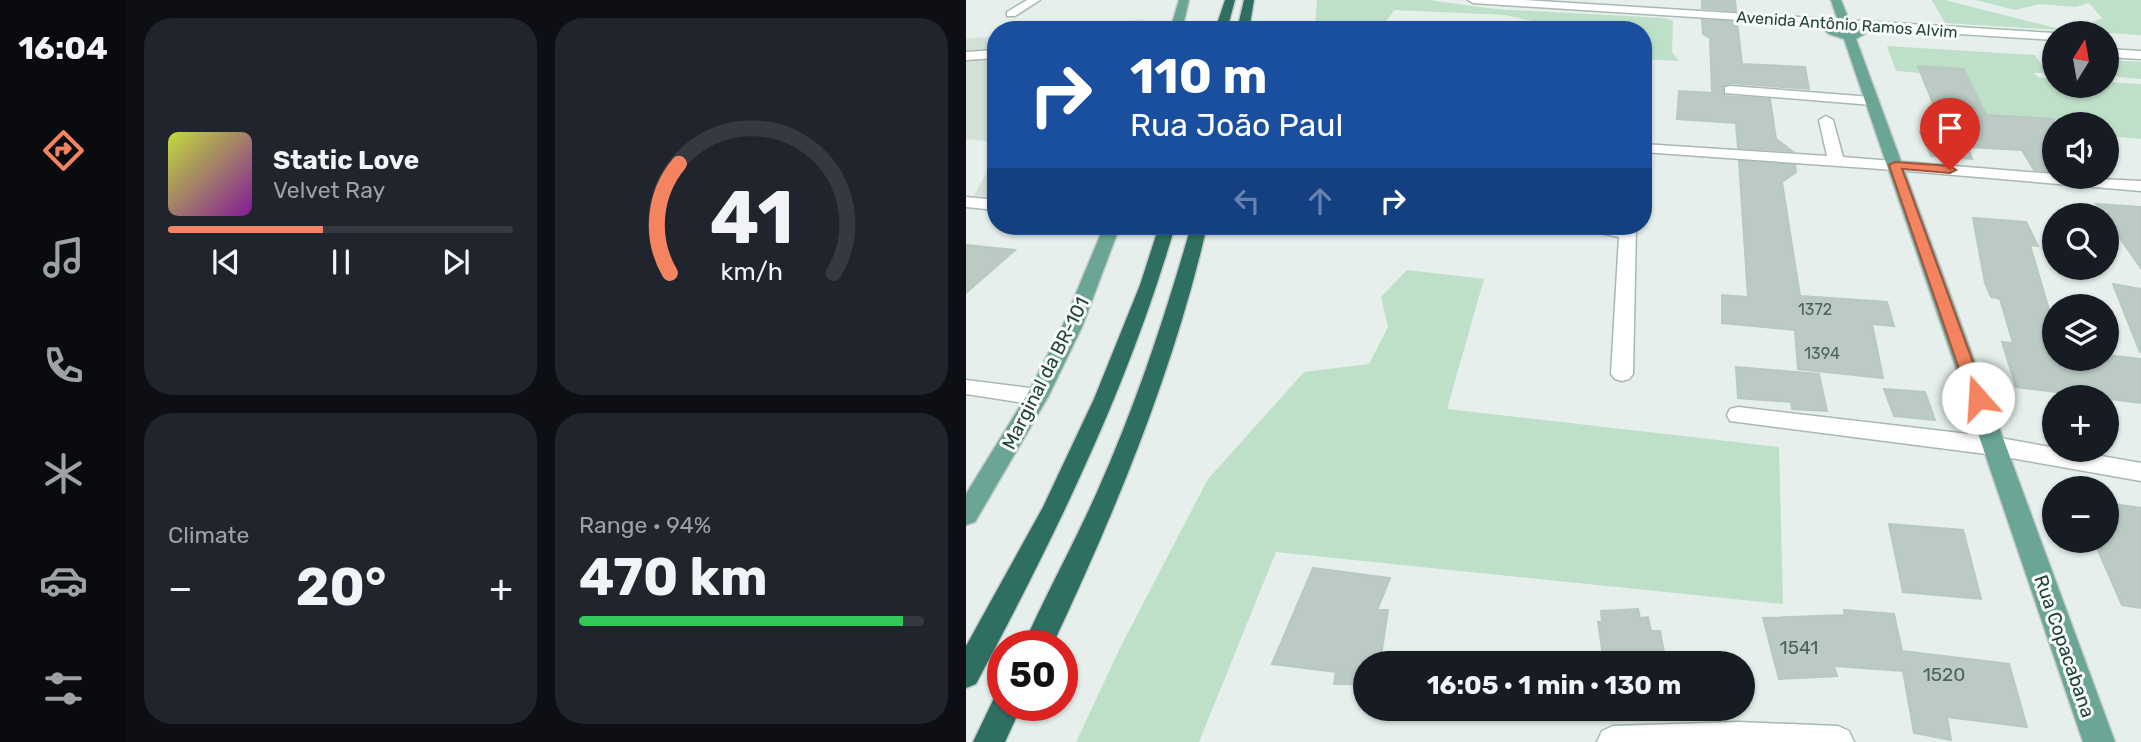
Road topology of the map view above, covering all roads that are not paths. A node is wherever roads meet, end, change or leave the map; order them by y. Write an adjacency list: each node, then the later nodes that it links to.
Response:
1 (1035, 0): 7 (street)
2 (1184, 0): 8 (main road)
3 (1230, 0): 9 (highway)
4 (1249, 0): 10 (highway)
5 (1473, 0): 11 (street, Avenida Antônio Ramos Alvim)
6 (1836, 0): 11 (main road, Rua Copacabana)
7 (1011, 14)
8 (1178, 21)
9 (1224, 21)
10 (1245, 21)
11 (1847, 29): 12 (street, Avenida Antônio Ramos Alvim); 15 (street, Avenida Antônio Ramos Alvim); 21 (main road, Rua Copacabana)
12 (2042, 37)
13 (2119, 41): 14 (street)
14 (2141, 43)
15 (2042, 49)
16 (2119, 54): 18 (street)
17 (987, 55): 19 (street)
18 (2141, 55)
19 (966, 56)
20 (1730, 90): 21 (street)
21 (1872, 101): 25 (main road, Rua Copacabana)
22 (1826, 120): 24 (street)
23 (1652, 149): 24 (street)
24 (1836, 161): 25 (street)
25 (1895, 165): 26 (street); 37 (main road, Rua Copacabana)
26 (2141, 186)
27 (966, 202): 28 (street)
28 (987, 204)
29 (1108, 235): 35 (main road, Marginal da BR-101)
30 (1164, 235): 41 (highway)
31 (1197, 235): 40 (highway)
32 (1628, 235): 33 (street)
33 (1622, 374)
34 (966, 387): 35 (street)
35 (1037, 397): 39 (main road, Marginal da BR-101)
36 (1738, 415): 37 (street)
37 (1994, 446): 38 (street); 46 (main road, Rua Copacabana)
38 (2141, 472)
39 (966, 515)
40 (1045, 630)
41 (966, 674)
42 (999, 721): 43 (highway)
43 (989, 742)
44 (1613, 742): 45 (street)
45 (1838, 742)
46 (2099, 742)

